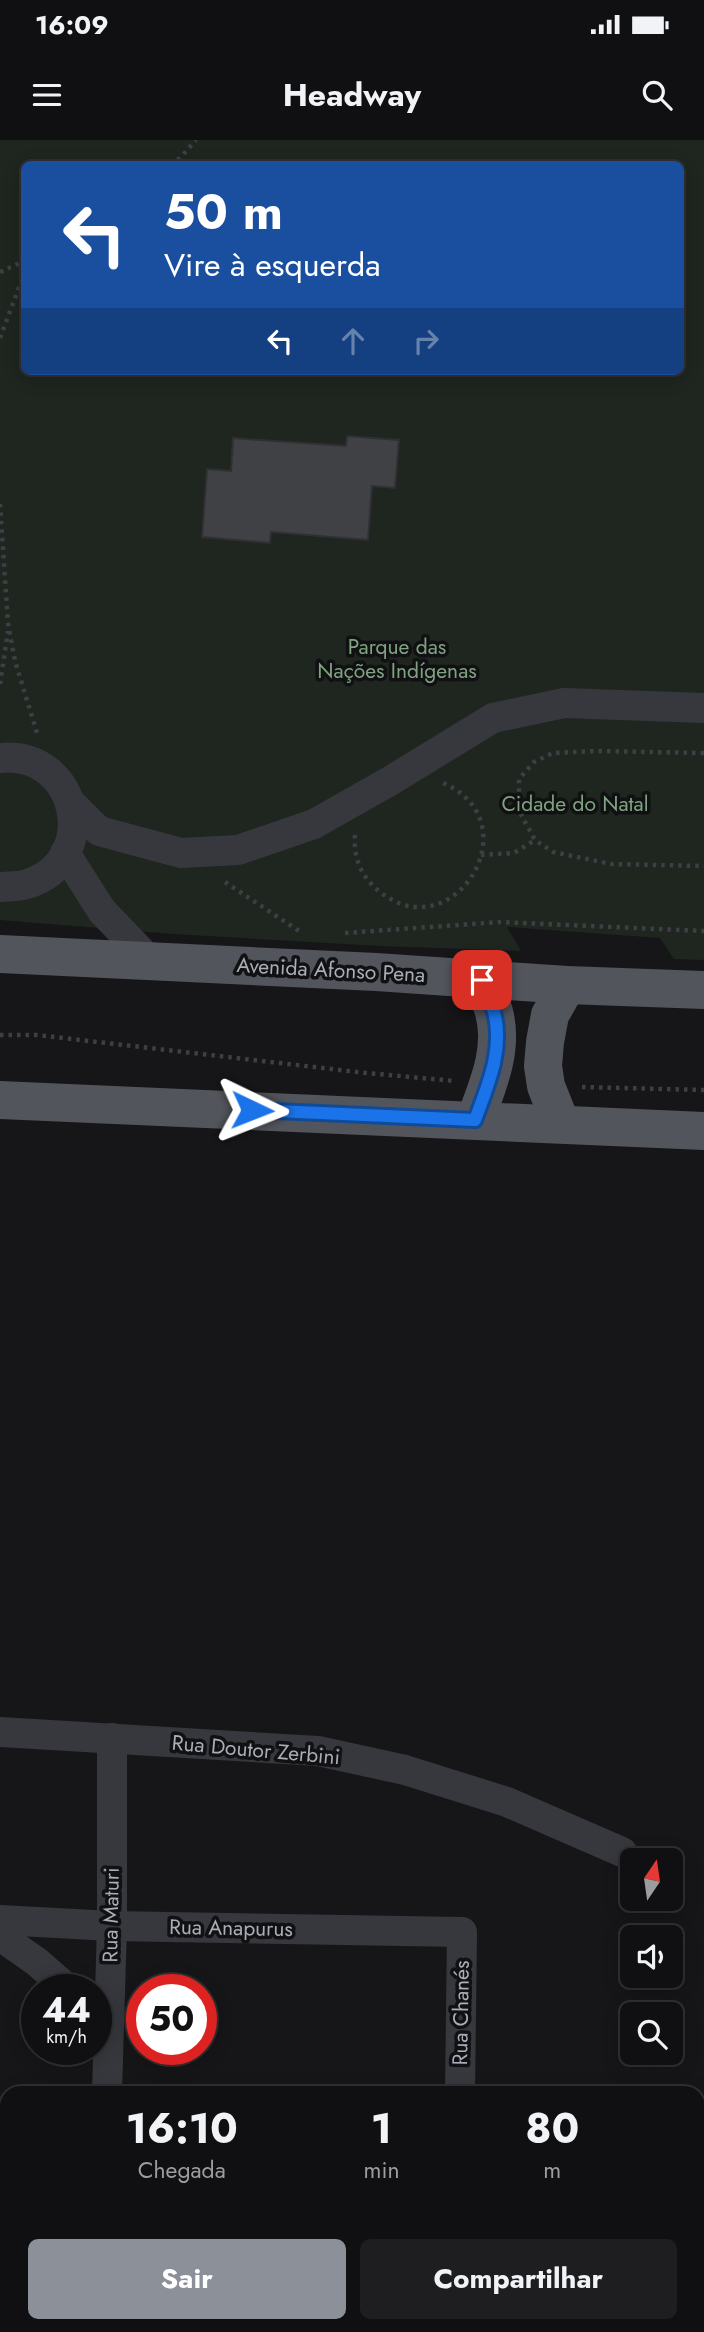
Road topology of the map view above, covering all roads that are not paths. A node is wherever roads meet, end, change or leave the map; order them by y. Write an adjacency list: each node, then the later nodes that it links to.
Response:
1 (704, 708): 3 (street)
2 (0, 758): 3 (street)
3 (65, 792): 4 (street)
4 (65, 853): 5 (street); 7 (street)
5 (0, 887)
6 (0, 954): 7 (main road, Avenida Afonso Pena)
7 (149, 961): 8 (main road, Avenida Afonso Pena)
8 (482, 980): 9 (main road, Avenida Afonso Pena); 12 (main road)
9 (567, 985): 10 (main road, Avenida Afonso Pena); 13 (main road)
10 (704, 990)
11 (0, 1100): 12 (main road)
12 (475, 1120): 13 (main road)
13 (561, 1124): 14 (main road)
14 (704, 1131)
15 (0, 1732): 16 (street, Rua Doutor Zerbini)
16 (112, 1738): 17 (street, Rua Doutor Zerbini); 19 (street, Rua Maturi)
17 (620, 1851)
18 (0, 1920): 19 (street, Rua Anapurus)
19 (112, 1926): 20 (street, Rua Anapurus); 23 (street, Rua Maturi)
20 (462, 1932): 26 (street, Rua Chanés)
21 (0, 1936): 22 (street)
22 (51, 1974)
23 (107, 1974)
24 (105, 2065): 25 (street, Rua Maturi)
25 (107, 2086)
26 (460, 2086)

